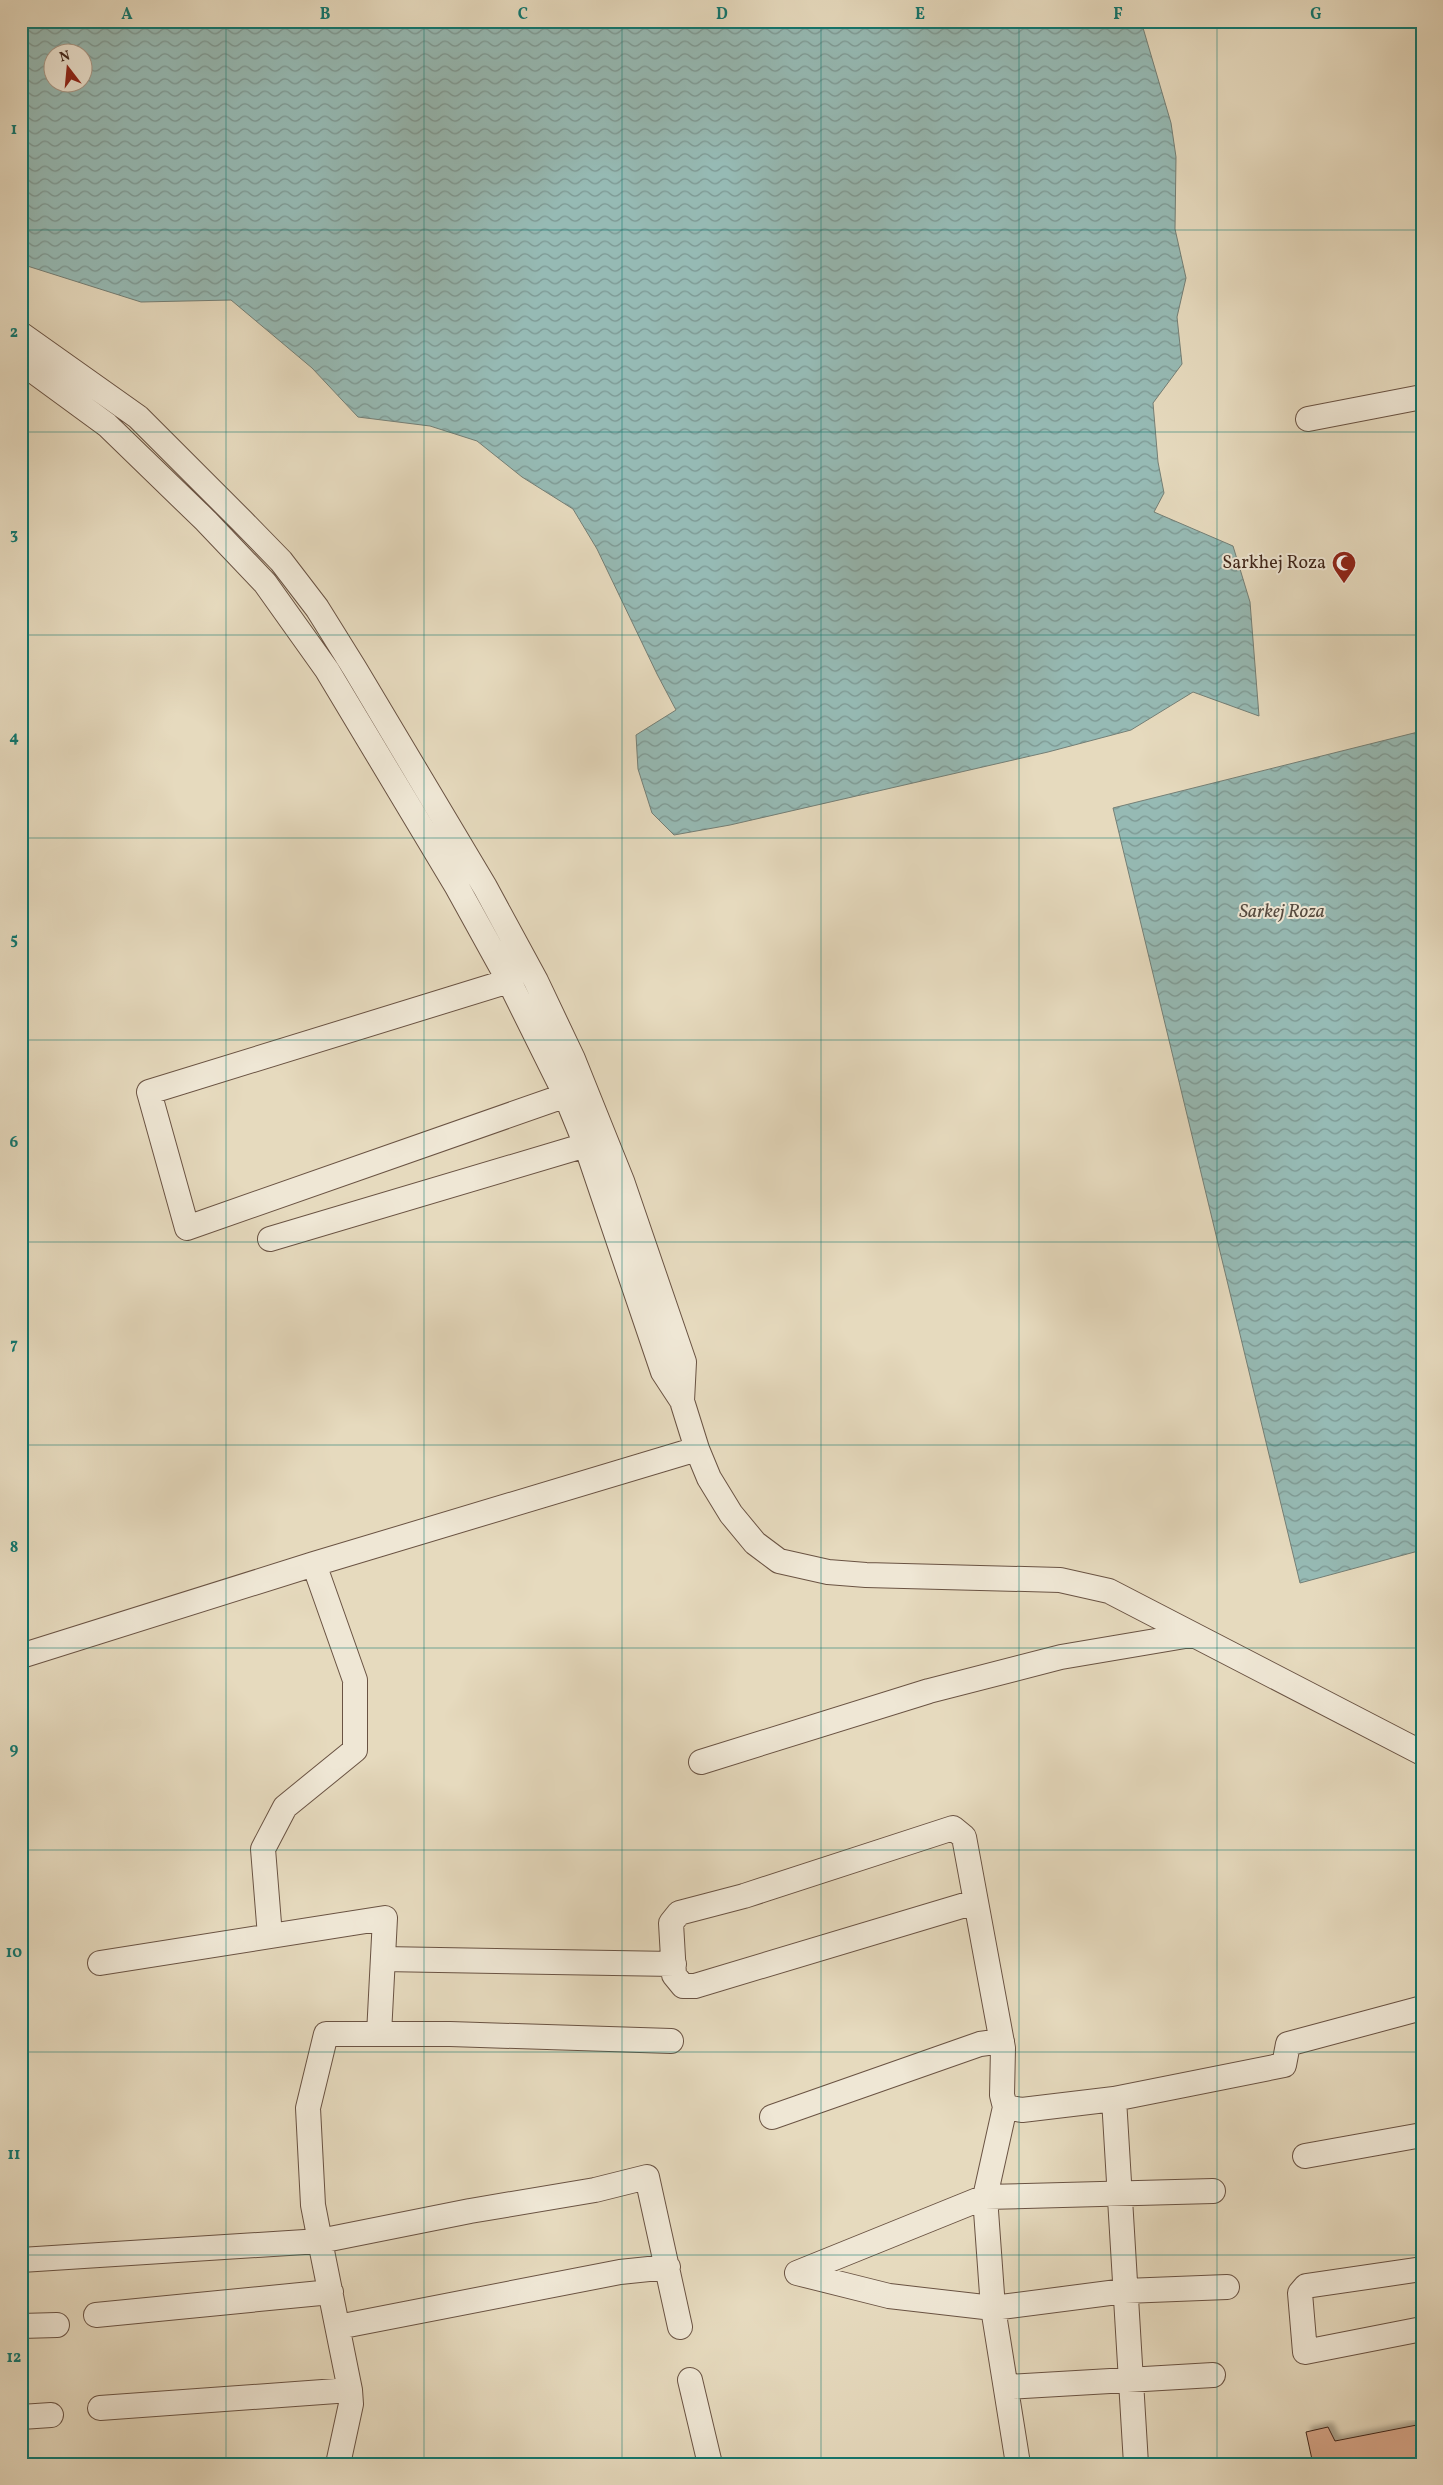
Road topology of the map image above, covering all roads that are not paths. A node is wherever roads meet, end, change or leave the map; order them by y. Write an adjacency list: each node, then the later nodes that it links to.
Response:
1 (21, 334): 5 (street)
2 (21, 362): 6 (street)
3 (1422, 397): 4 (street)
4 (1308, 419)
5 (242, 521): 6 (street); 7 (street)
6 (223, 539): 8 (street)
7 (303, 590): 8 (street); 9 (street)
8 (280, 604): 10 (street)
9 (349, 658): 10 (street); 11 (street)
10 (327, 670): 12 (street)
11 (478, 875): 12 (street); 14 (street)
12 (456, 885): 13 (street)
13 (509, 981): 14 (street); 14 (street)
14 (576, 1092): 15 (street); 17 (street)
15 (586, 1145): 16 (street); 17 (street)
16 (270, 1239)
17 (638, 1262): 18 (street)
18 (697, 1450): 19 (street); 20 (street)
19 (314, 1564): 21 (street); 25 (street)
20 (1191, 1636): 22 (street); 23 (street)
21 (21, 1656)
22 (1422, 1753)
23 (701, 1762)
24 (975, 1902): 28 (street); 28 (street); 32 (street)
25 (270, 1936): 26 (street); 27 (street)
26 (383, 1960): 28 (street); 30 (street)
27 (100, 1963)
28 (674, 1964)
29 (1422, 2008): 33 (street)
30 (379, 2034): 31 (street); 41 (street)
31 (671, 2041)
32 (1002, 2041): 34 (street); 35 (street)
33 (1114, 2099): 34 (street); 39 (street)
34 (1005, 2107): 40 (street)
35 (772, 2117)
36 (1422, 2135): 37 (street)
37 (1305, 2156)
38 (1212, 2191): 39 (street)
39 (1119, 2193): 40 (street); 46 (street)
40 (985, 2197): 48 (street); 48 (street)
41 (320, 2241): 42 (street); 43 (street); 47 (street)
42 (21, 2260)
43 (668, 2267): 52 (street); 53 (street)
44 (1422, 2269): 54 (street)
45 (1227, 2287): 46 (street)
46 (1125, 2291): 48 (street); 57 (street)
47 (331, 2292): 49 (street); 52 (street)
48 (993, 2308): 58 (street)
49 (96, 2315)
50 (57, 2325): 51 (street)
51 (21, 2326)
52 (338, 2327): 59 (street)
53 (680, 2327)
54 (1422, 2329)
55 (1213, 2375): 57 (street)
56 (690, 2380): 64 (street)
57 (1130, 2380): 58 (street); 66 (street)
58 (1007, 2387): 65 (street)
59 (350, 2390): 60 (street); 63 (street)
60 (100, 2408)
61 (52, 2415): 62 (street)
62 (21, 2417)
63 (338, 2464)
64 (710, 2464)
65 (1018, 2464)
66 (1136, 2464)

